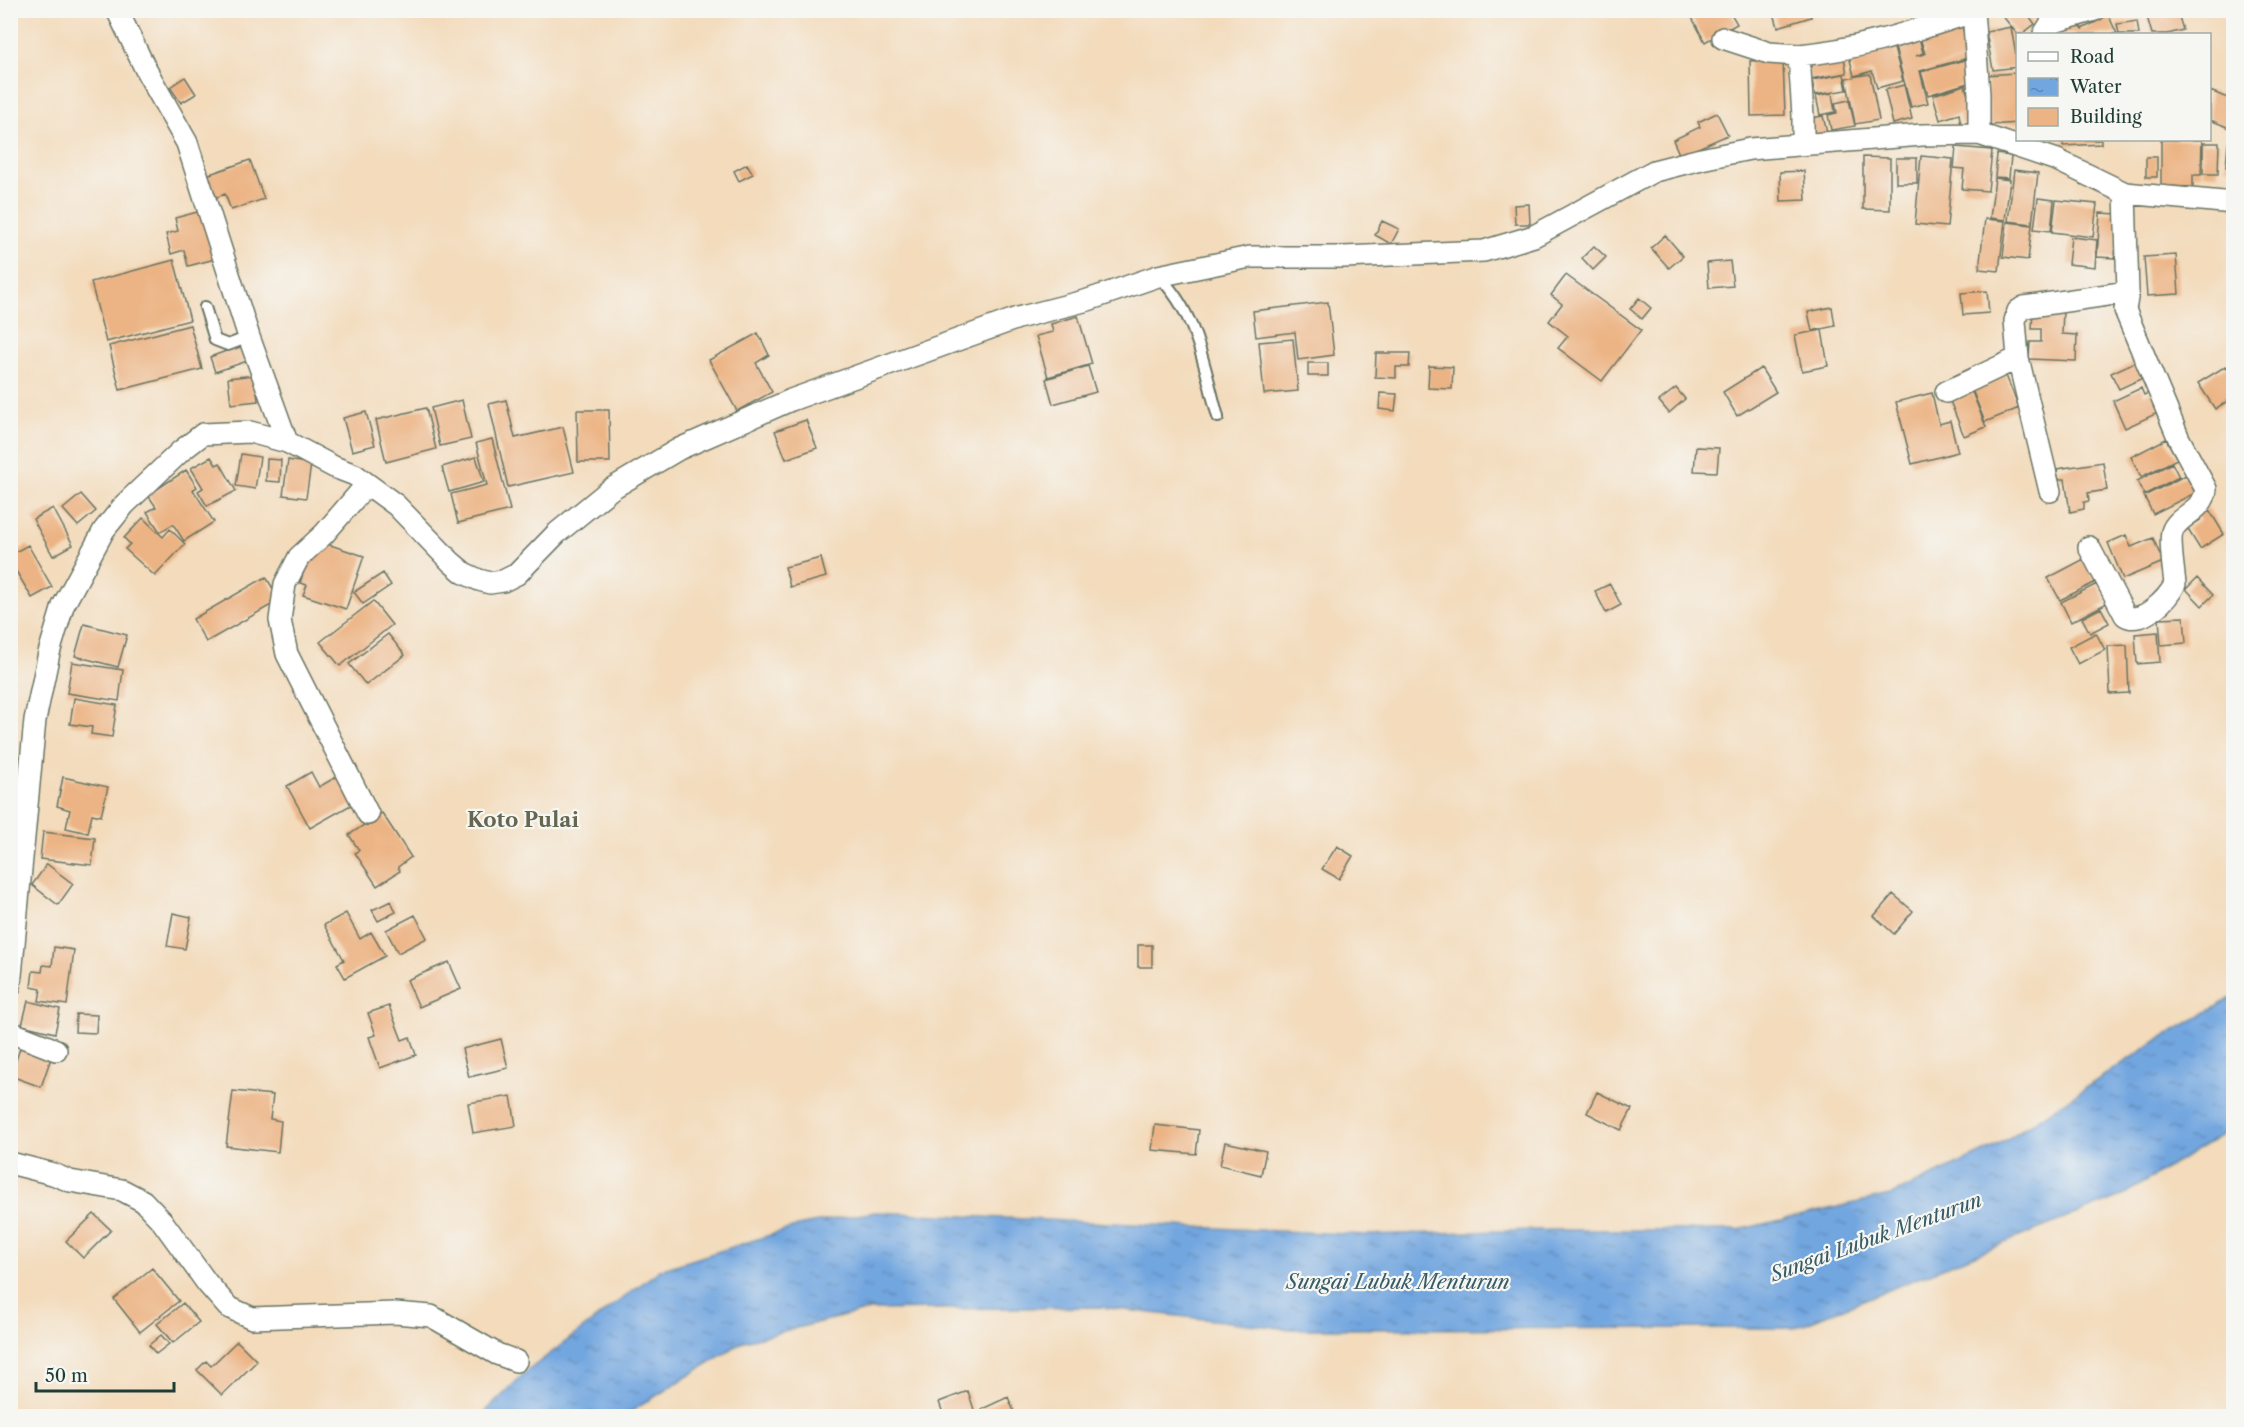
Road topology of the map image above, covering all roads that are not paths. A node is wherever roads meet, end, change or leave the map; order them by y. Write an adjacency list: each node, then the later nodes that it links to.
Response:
1 (117, 10): 15 (street)
2 (2095, 10): 4 (street)
3 (1973, 11): 6 (street); 7 (street)
4 (2045, 33)
5 (1723, 38): 6 (street)
6 (1799, 55): 8 (street)
7 (1979, 134): 8 (street); 9 (street)
8 (1803, 144): 12 (street)
9 (2057, 150): 10 (street)
10 (2125, 193): 11 (street); 13 (street)
11 (2234, 203)
12 (1158, 276): 18 (lane); 20 (street)
13 (2128, 292): 16 (street); 22 (street)
14 (205, 308): 15 (lane)
15 (249, 337): 19 (street)
16 (2019, 358): 17 (street); 21 (street)
17 (1946, 392)
18 (1218, 417)
19 (286, 442): 20 (street); 24 (street)
20 (367, 484): 23 (street)
21 (2050, 491)
22 (2089, 547)
23 (368, 814)
24 (10, 986)
25 (10, 1032): 26 (street)
26 (56, 1050)
27 (10, 1163): 28 (street)
28 (516, 1361)

